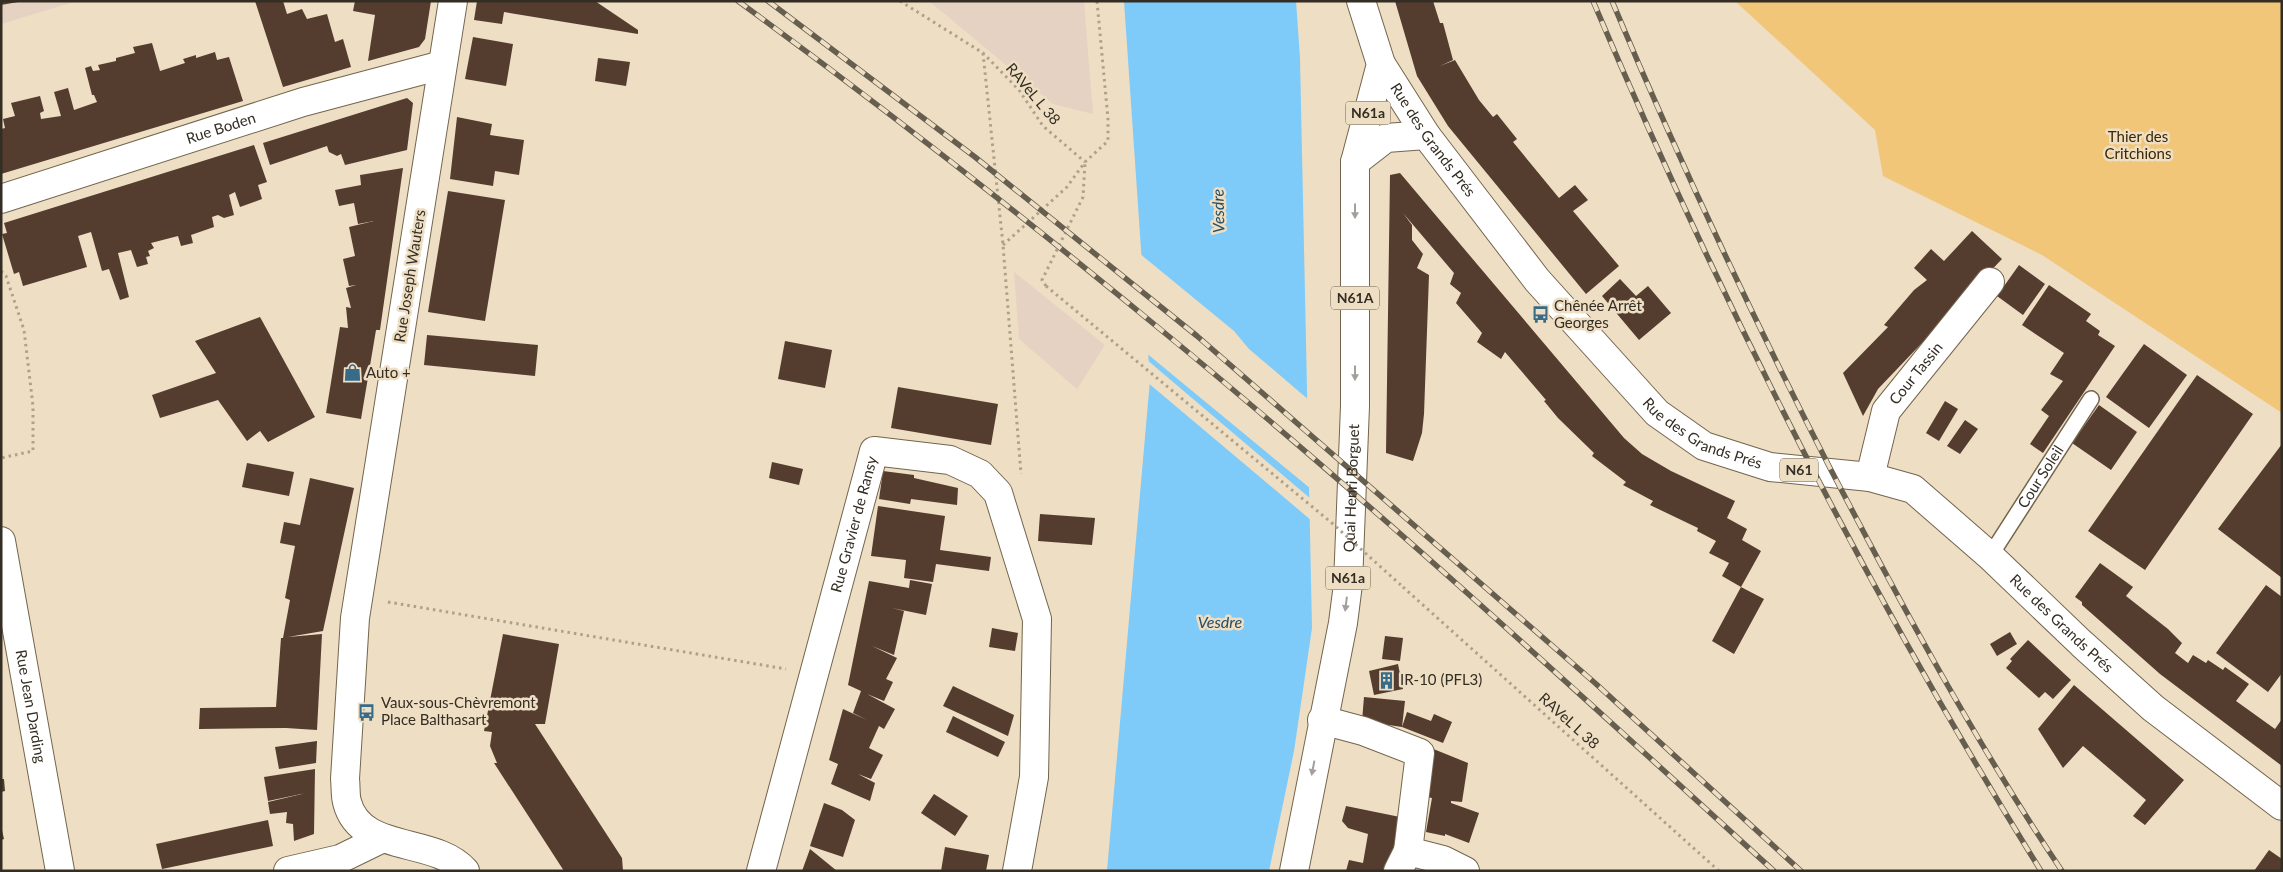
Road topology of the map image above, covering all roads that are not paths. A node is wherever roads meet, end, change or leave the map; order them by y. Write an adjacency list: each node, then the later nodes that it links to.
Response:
1 (453, 1): 4 (street, Rue Joseph Wauters)
2 (1361, 1): 3 (street, N61)
3 (1381, 64): 5 (street, Rue des Grands Prés / N61); 6 (street, Quai Henri Borguet / N61a)
4 (442, 65): 7 (street, Rue Boden); 16 (street, Rue Joseph Wauters)
5 (1426, 136): 6 (street, N61a); 11 (street, Rue des Grands Prés / N61)
6 (1355, 162): 10 (street, Quai Henri Borguet / N61A, one-way to 10)
7 (1, 199)
8 (1990, 282): 11 (street, Cour Tassin)
9 (2091, 399): 13 (lane, Cour Soleil)
10 (1354, 433): 14 (street, Quai Henri Borguet / N61a, one-way to 14)
11 (1870, 477): 13 (street, Rue des Grands Prés / N61)
12 (1, 541): 18 (street, Rue Jean Darding)
13 (1990, 556): 15 (street, Rue des Grands Prés / N61)
14 (1322, 720): 17 (street); 23 (street, Quai Henri Borguet / N61a, one-way to 23)
15 (2282, 806)
16 (381, 839): 19 (street); 20 (street)
17 (1403, 861): 24 (street)
18 (60, 871)
19 (288, 871)
20 (464, 871)
21 (761, 871): 22 (street, Rue Gravier de Ransy)
22 (1017, 871)
23 (1294, 871)
24 (1465, 871)

